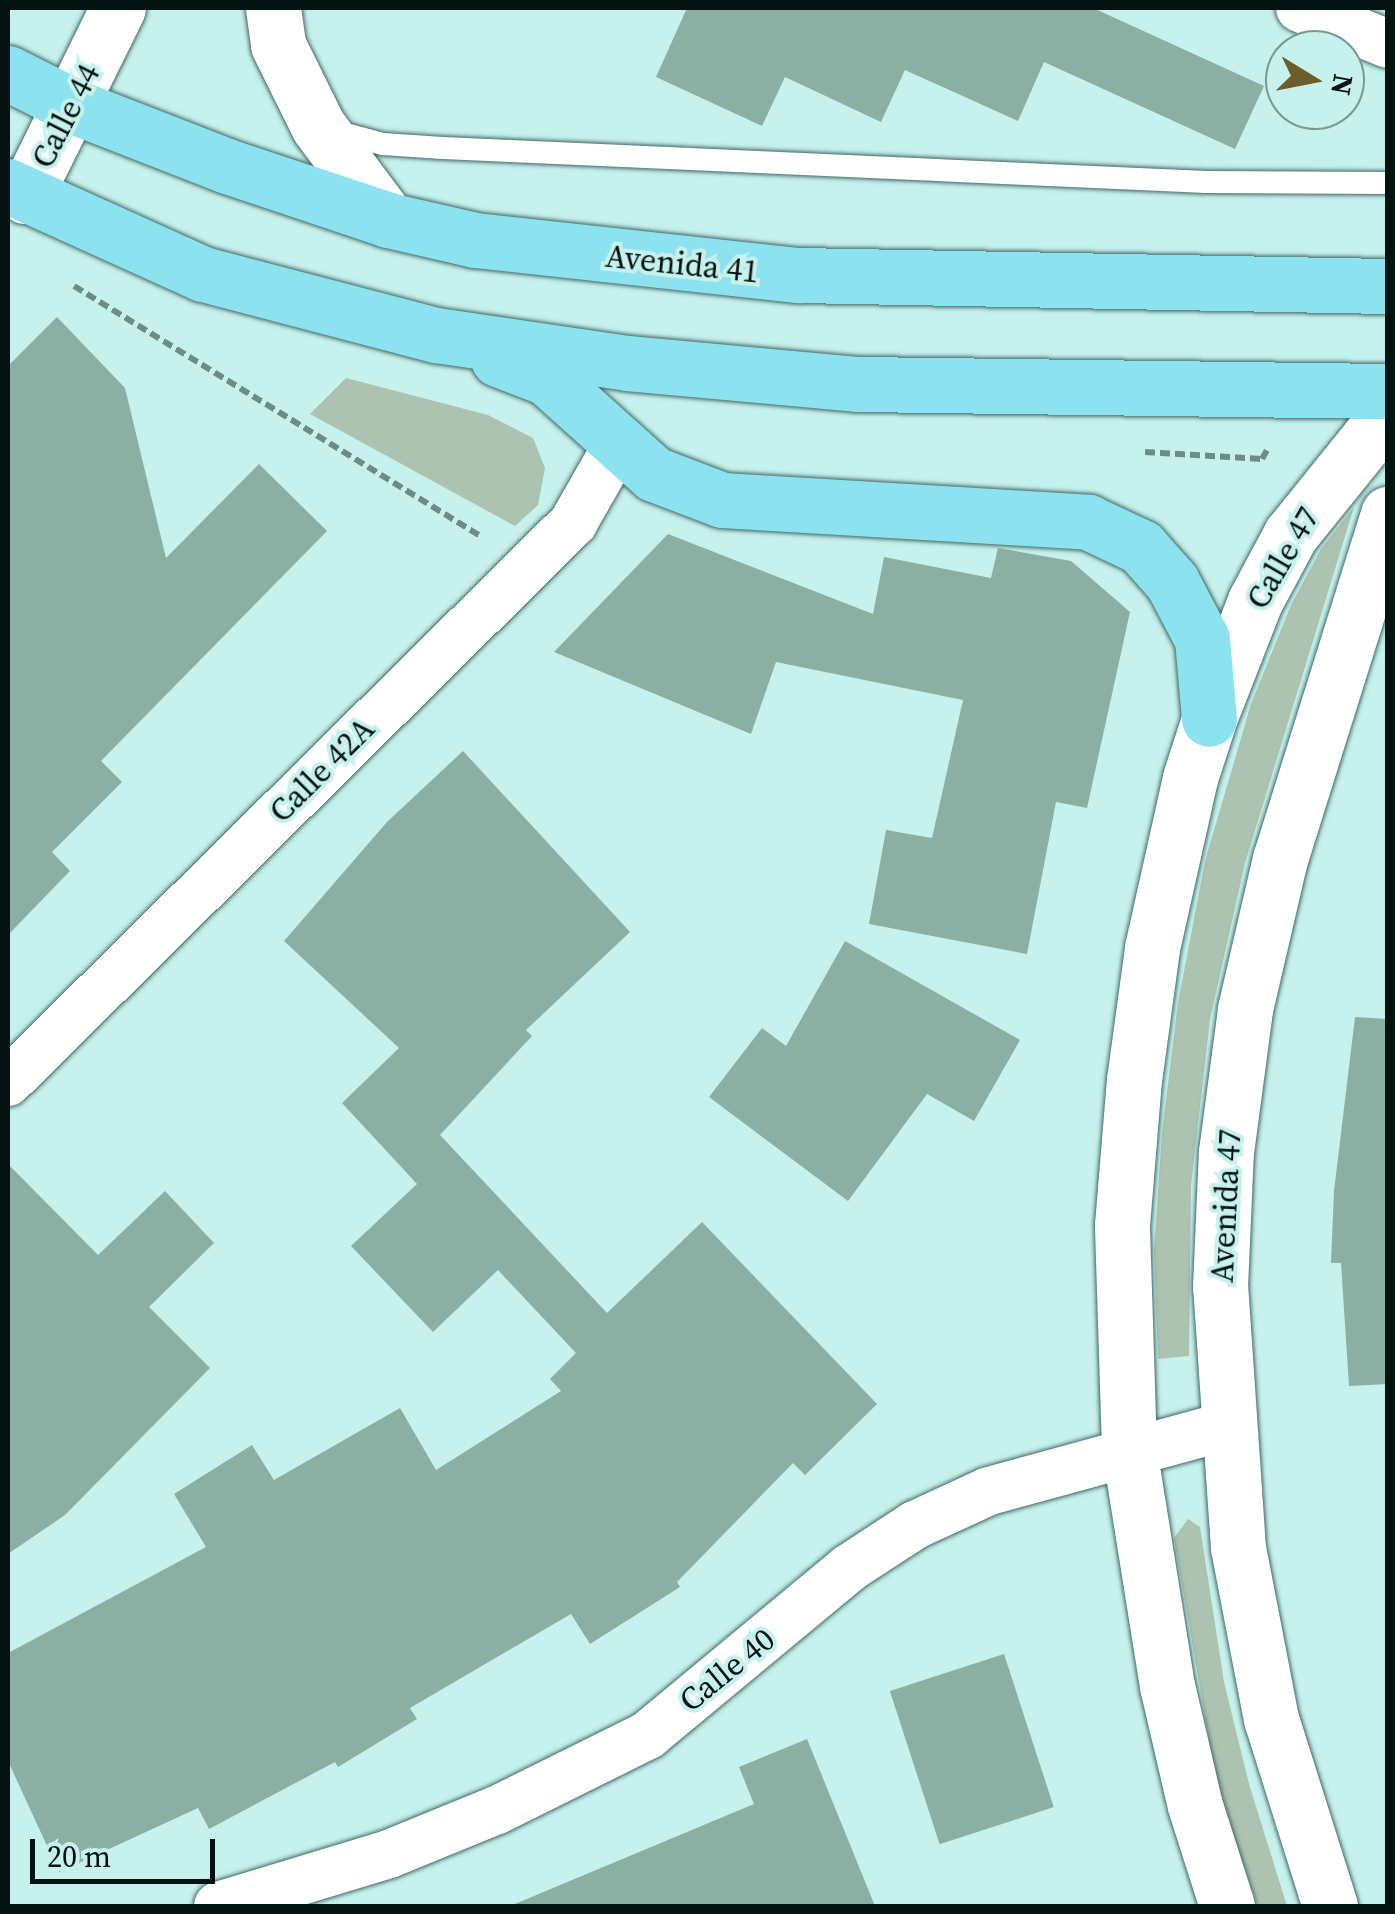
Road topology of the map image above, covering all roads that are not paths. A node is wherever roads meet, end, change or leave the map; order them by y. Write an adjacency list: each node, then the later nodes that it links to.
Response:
1 (118, 8): 6 (main road, Calle 44)
2 (273, 8): 7 (main road)
3 (1300, 8): 4 (street)
4 (1388, 44)
5 (8, 72): 6 (main road, Avenida 41)
6 (73, 106): 9 (main road, Calle 44); 10 (main road, Avenida 41)
7 (318, 126): 8 (lane); 10 (main road)
8 (1388, 183)
9 (13, 201): 12 (main road)
10 (388, 220): 11 (main road, Avenida 41)
11 (1388, 286)
12 (436, 335): 13 (main road); 15 (main road)
13 (1388, 391)
14 (1388, 414): 18 (main road, Calle 47)
15 (618, 444): 18 (main road); 19 (street, Calle 42A)
16 (1388, 514): 17 (main road, Avenida 47)
17 (1374, 588): 20 (main road, Avenida 47)
18 (1209, 720): 21 (main road)
19 (8, 1082)
20 (1227, 1426): 21 (street, Calle 40); 24 (main road, Avenida 47)
21 (1129, 1450): 22 (street, Calle 40); 23 (main road)
22 (218, 1906)
23 (1227, 1906)
24 (1330, 1906)

